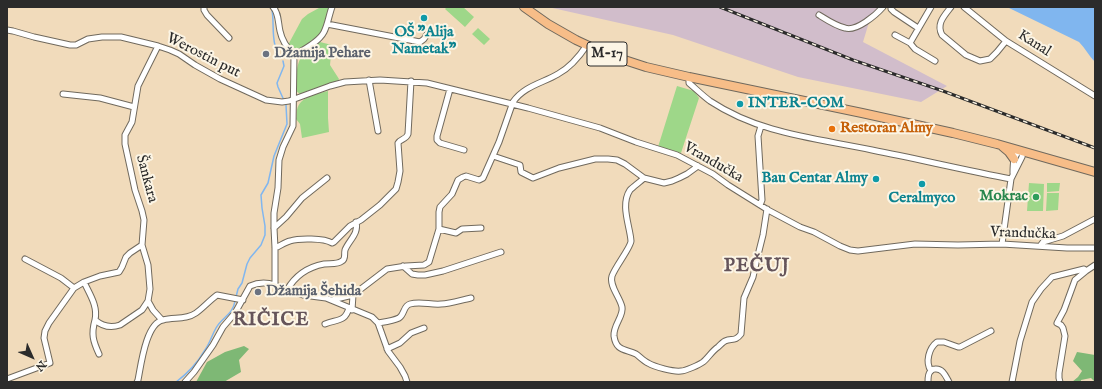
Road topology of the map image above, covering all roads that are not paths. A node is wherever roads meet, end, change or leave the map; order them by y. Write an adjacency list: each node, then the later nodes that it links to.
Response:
1 (204, 7): 16 (street)
2 (273, 7): 21 (street)
3 (332, 7): 11 (street)
4 (524, 7): 19 (main road, M-17)
5 (883, 7): 10 (street)
6 (891, 7): 12 (street)
7 (931, 7): 12 (street)
8 (951, 7): 17 (street)
9 (964, 7): 17 (street, Kanal)
10 (819, 15)
11 (327, 24): 14 (street); 21 (street)
12 (918, 28): 18 (street)
13 (7, 30): 20 (street, Werostin put)
14 (429, 31)
15 (895, 35): 18 (street)
16 (228, 38)
17 (1006, 41): 28 (street, Kanal)
18 (910, 43): 22 (street)
19 (587, 45): 23 (main road, M-17); 30 (street)
20 (158, 46): 29 (street, Werostin put); 31 (street, Šankara)
21 (294, 55): 29 (street)
22 (935, 61)
23 (689, 77): 32 (street); 34 (main road, M-17)
24 (369, 80): 25 (street, Vrandučka); 29 (street, Vrandučka); 33 (street)
25 (411, 82): 26 (street, Vrandučka); 47 (street)
26 (450, 89): 30 (street, Vrandučka); 35 (street)
27 (63, 94): 31 (street)
28 (1095, 96)
29 (288, 101): 48 (street)
30 (512, 105): 37 (street); 39 (street, Vrandučka)
31 (134, 107): 52 (street, Šankara)
32 (761, 126): 41 (street); 44 (street)
33 (378, 131)
34 (997, 144): 36 (main road, M-17); 38 (main road)
35 (464, 150)
36 (1022, 151): 38 (street); 40 (main road, M-17); 41 (street)
37 (493, 156): 43 (street); 50 (street)
38 (1014, 159): 41 (street)
39 (698, 166): 43 (street); 44 (street, Vrandučka)
40 (1095, 172)
41 (1012, 176): 51 (street)
42 (327, 178): 48 (street)
43 (644, 178): 45 (street)
44 (760, 205): 45 (street, Vrandučka)
45 (767, 209): 51 (street, Vrandučka)
46 (1095, 219): 53 (street)
47 (356, 222): 54 (street); 64 (street)
48 (274, 228): 54 (street)
49 (481, 228): 50 (street)
50 (439, 229): 59 (street)
51 (1002, 244): 53 (street, Vrandučka)
52 (142, 245): 61 (street); 69 (street, Šankara)
53 (1040, 246): 55 (street, Vrandučka)
54 (275, 248): 62 (street)
55 (1095, 248)
56 (501, 252): 59 (street)
57 (25, 259): 63 (street)
58 (1095, 265): 60 (street)
59 (403, 266): 65 (street)
60 (1086, 271): 86 (street); 87 (street)
61 (84, 282): 63 (street); 71 (street)
62 (275, 285): 64 (street); 67 (street)
63 (74, 288): 80 (street)
64 (287, 290): 68 (street)
65 (353, 295): 68 (street); 70 (street)
66 (471, 298): 73 (street)
67 (237, 299): 72 (street); 82 (street)
68 (332, 300): 70 (street)
69 (148, 301): 71 (street); 72 (street)
70 (350, 309): 73 (street); 74 (street)
71 (95, 320): 78 (street)
72 (162, 320): 81 (street)
73 (378, 323): 77 (street)
74 (326, 324)
75 (424, 328): 77 (street)
76 (991, 331): 79 (street)
77 (387, 349): 83 (street)
78 (99, 354)
79 (931, 371): 84 (street); 85 (street)
80 (7, 380)
81 (137, 382)
82 (185, 382)
83 (407, 382)
84 (928, 382)
85 (949, 382)
86 (1012, 382)
87 (1060, 382)

